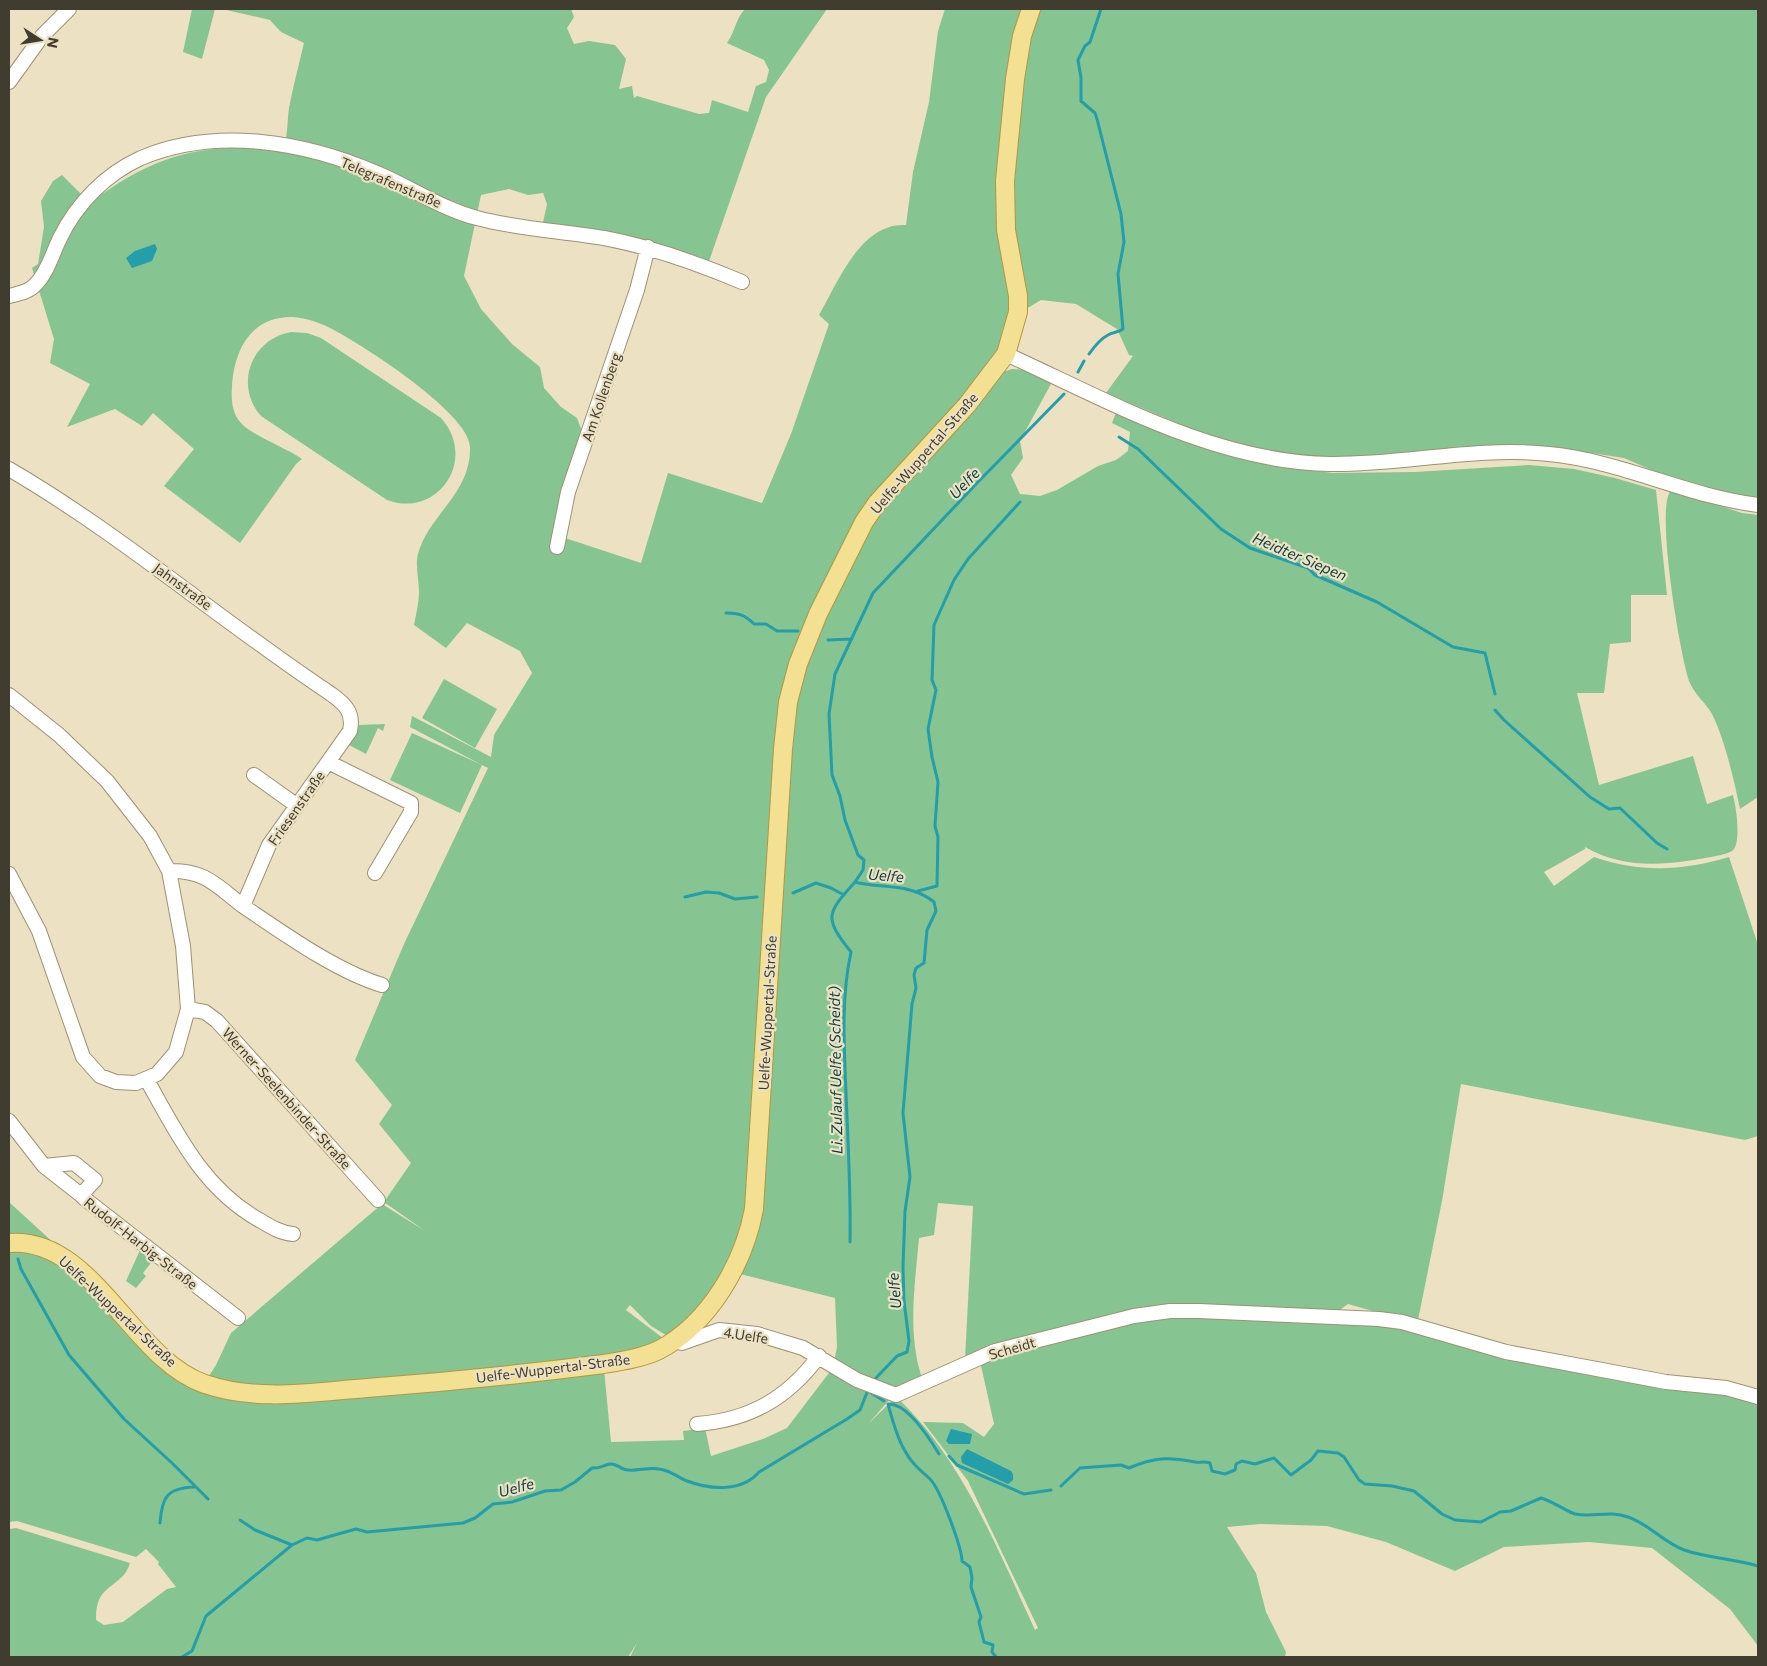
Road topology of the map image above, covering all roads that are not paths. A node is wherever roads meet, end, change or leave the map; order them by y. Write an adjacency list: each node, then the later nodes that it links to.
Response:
1 (68, 9): 3 (street)
2 (1030, 9): 7 (main road, Uelfe-Wuppertal-Straße)
3 (9, 82)
4 (648, 247): 5 (street, Telegrafenstraße); 6 (street, Telegrafenstraße); 10 (street, Am Kollenberg)
5 (742, 282)
6 (9, 296)
7 (1006, 354): 9 (street); 30 (main road, Uelfe-Wuppertal-Straße)
8 (9, 469): 12 (street, Jahnstraße)
9 (1758, 505)
10 (557, 547)
11 (9, 695): 16 (street)
12 (350, 714): 13 (street, Friesenstraße)
13 (328, 762): 15 (street, Friesenstraße); 17 (street)
14 (254, 775): 15 (street)
15 (296, 806): 19 (street, Friesenstraße)
16 (169, 871): 19 (street); 21 (street)
17 (376, 873)
18 (9, 874): 22 (street)
19 (243, 906): 20 (street)
20 (382, 985)
21 (188, 1009): 22 (street); 26 (street, Werner-Seelenbinder-Straße)
22 (148, 1080): 27 (street)
23 (9, 1122): 24 (street)
24 (44, 1166): 25 (street); 25 (street, Rudolf-Harbig-Straße)
25 (80, 1195): 29 (street, Rudolf-Harbig-Straße)
26 (378, 1200)
27 (293, 1234)
28 (9, 1243): 30 (main road, Uelfe-Wuppertal-Straße)
29 (238, 1318)
30 (672, 1342): 31 (street, 4.Uelfe)
31 (819, 1356): 32 (street, 4.Uelfe); 34 (street)
32 (896, 1395): 33 (street, Scheidt)
33 (1758, 1398)
34 (697, 1424)

